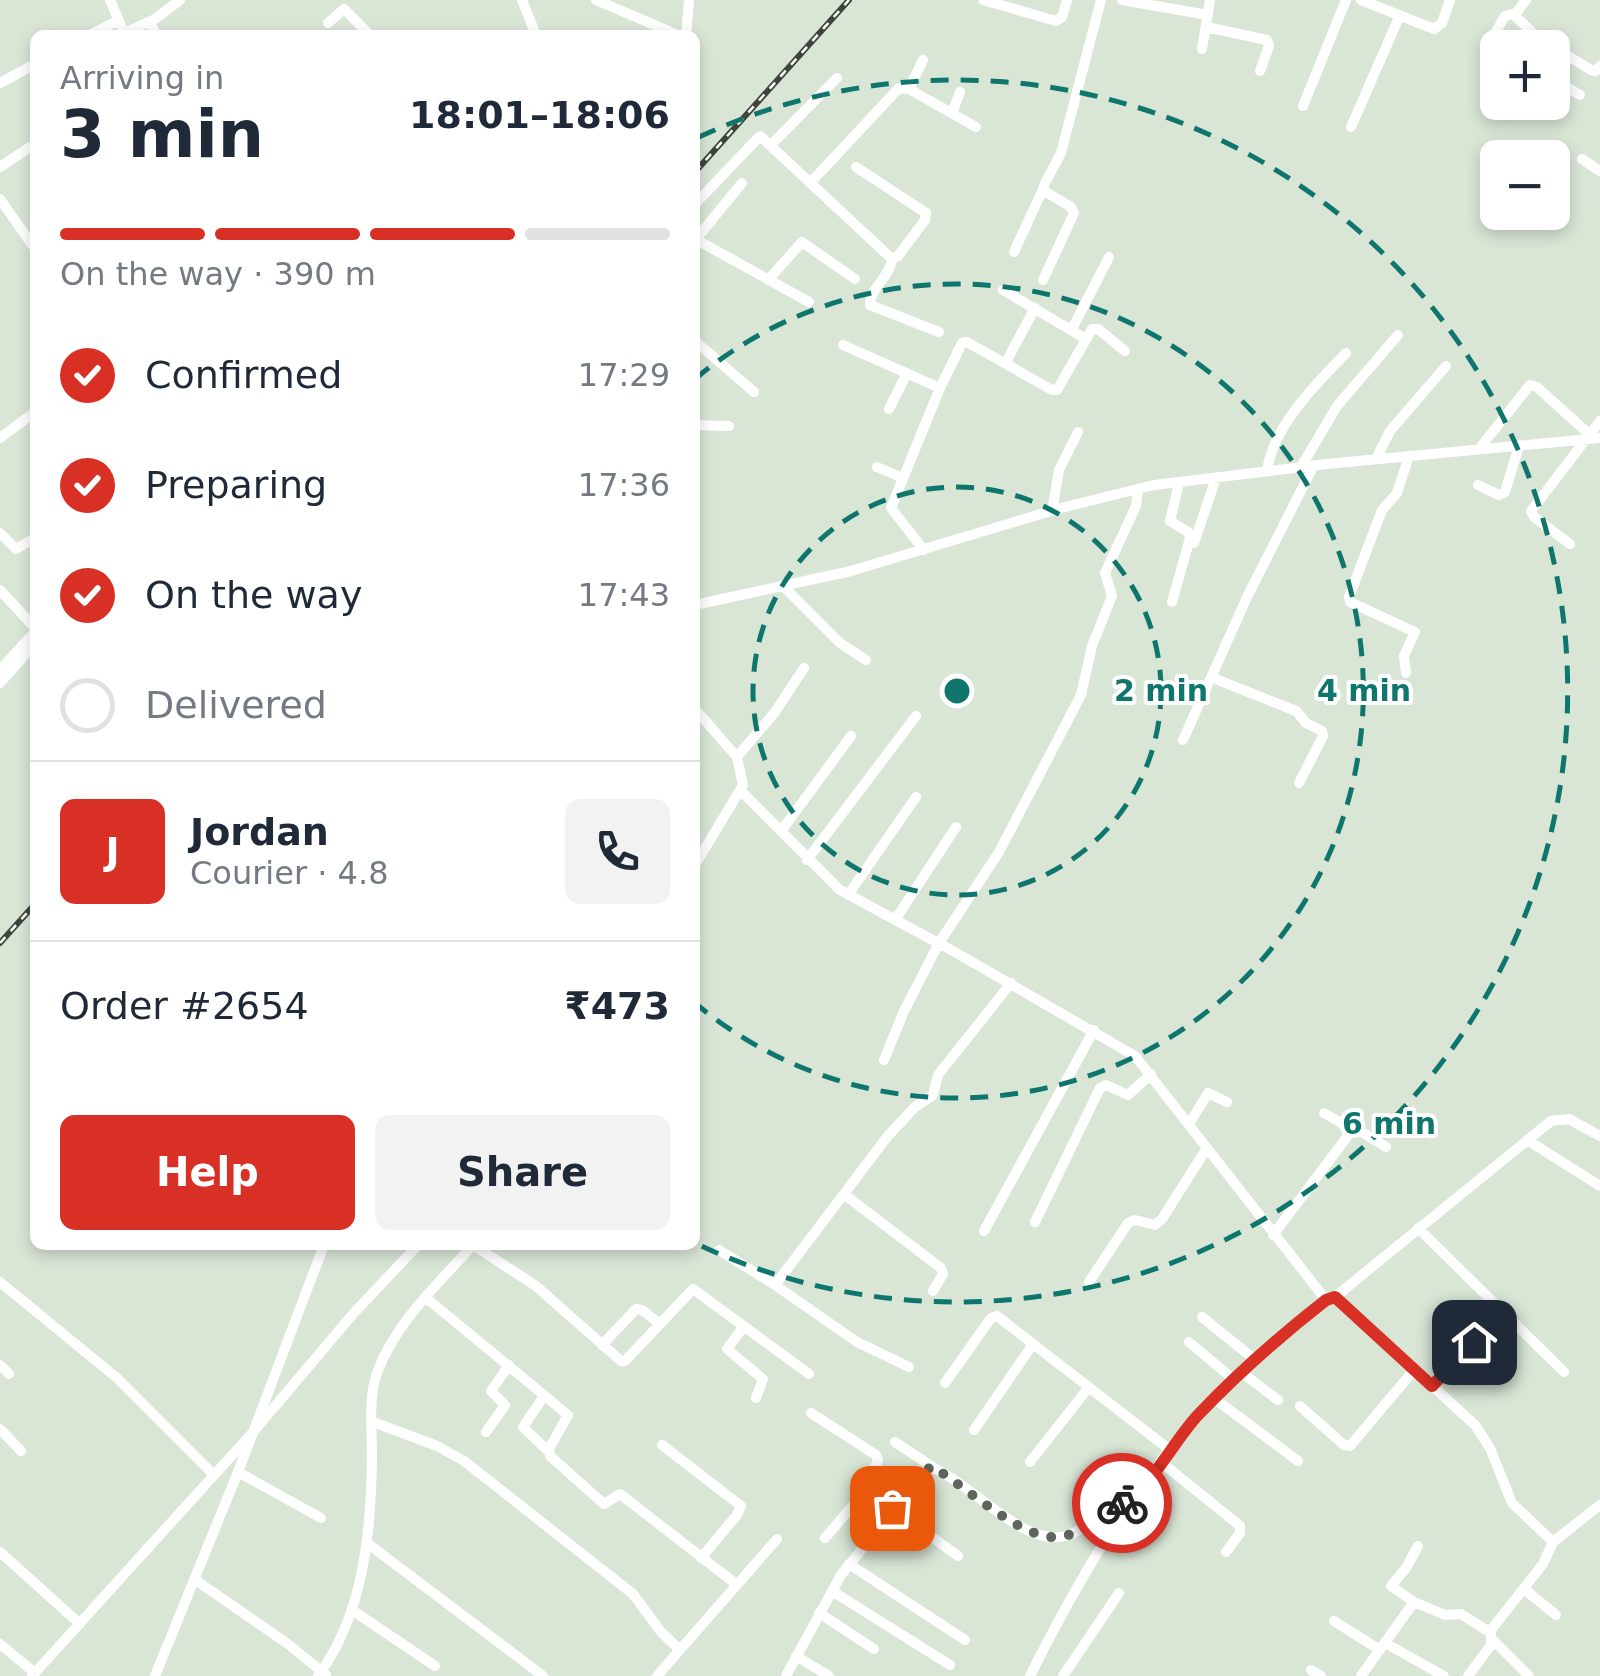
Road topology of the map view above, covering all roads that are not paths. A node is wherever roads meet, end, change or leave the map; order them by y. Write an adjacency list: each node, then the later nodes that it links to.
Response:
1 (110, 0): 17 (street)
2 (180, 0): 19 (street)
3 (522, 0): 26 (street)
4 (596, 0): 27 (street)
5 (689, 0): 28 (street)
6 (983, 0): 7 (street)
7 (1067, 0)
8 (1101, 0): 53 (street)
9 (1122, 0): 18 (street)
10 (1210, 0): 18 (street)
11 (1346, 0): 41 (street)
12 (1361, 0): 16 (street)
13 (1450, 0): 16 (street)
14 (1526, 0): 15 (street)
15 (1513, 14): 29 (street); 32 (street)
16 (1400, 15): 44 (street)
17 (116, 21): 21 (street); 22 (street)
18 (1207, 21): 30 (street); 34 (street)
19 (149, 22): 23 (street); 24 (street)
20 (328, 23): 25 (street)
21 (99, 30)
22 (122, 30)
23 (133, 30)
24 (154, 30)
25 (365, 30)
26 (534, 30)
27 (666, 30)
28 (686, 30)
29 (1497, 30)
30 (1202, 49)
31 (923, 60): 37 (street)
32 (1600, 66)
33 (30, 67): 36 (street)
34 (1260, 71)
35 (837, 78): 45 (street)
36 (0, 83)
37 (909, 89): 42 (street); 51 (street)
38 (1570, 89): 40 (street)
39 (960, 92): 42 (street)
40 (1580, 95)
41 (1304, 106)
42 (952, 113): 43 (street)
43 (976, 127)
44 (1351, 128)
45 (771, 145): 51 (street); 55 (street)
46 (30, 147): 48 (street)
47 (1582, 159): 50 (street)
48 (0, 167)
49 (856, 167): 61 (street)
50 (1600, 171)
51 (812, 181): 61 (street)
52 (742, 183): 56 (street)
53 (1043, 189): 59 (street); 64 (street)
54 (0, 198): 58 (street)
55 (700, 199)
56 (700, 233)
57 (700, 241): 63 (street)
58 (30, 242)
59 (1014, 252)
60 (1109, 258): 68 (street)
61 (892, 259): 69 (street)
62 (855, 279): 63 (street)
63 (768, 280): 66 (street)
64 (1043, 280)
65 (1003, 290): 67 (street)
66 (808, 302)
67 (1035, 308): 68 (street); 76 (street)
68 (1072, 330): 71 (street)
69 (940, 332)
70 (1398, 335): 94 (street)
71 (1086, 339): 74 (street); 76 (street)
72 (844, 344): 78 (street)
73 (700, 345): 80 (street)
74 (1125, 350)
75 (1346, 352): 96 (street)
76 (1006, 362): 79 (street)
77 (1446, 366): 92 (street)
78 (908, 372): 79 (street); 81 (street)
79 (940, 388): 97 (street)
80 (754, 392)
81 (889, 408)
82 (30, 416): 88 (street)
83 (1600, 421): 87 (street)
84 (700, 425): 85 (street)
85 (729, 426)
86 (1078, 432): 102 (street)
87 (1592, 437): 89 (street); 90 (street); 106 (street)
88 (0, 438)
89 (1518, 446): 90 (street); 100 (street)
90 (1478, 450): 91 (street)
91 (1410, 456): 92 (street); 118 (street)
92 (1376, 459): 93 (street)
93 (1314, 465): 94 (street); 119 (street)
94 (1301, 467): 96 (street)
95 (877, 468): 97 (street)
96 (1267, 471): 98 (street)
97 (903, 478): 107 (street)
98 (1216, 478): 99 (street); 105 (street)
99 (1179, 483): 101 (street); 110 (street)
100 (1478, 486)
101 (1138, 489): 102 (street); 135 (street)
102 (1052, 511): 107 (street)
103 (0, 533): 104 (street)
104 (30, 541)
105 (1194, 543)
106 (1570, 544)
107 (924, 550): 108 (street)
108 (784, 587): 111 (street); 115 (street)
109 (0, 590): 112 (street)
110 (1172, 602)
111 (700, 603)
112 (30, 624)
113 (30, 636): 117 (street)
114 (30, 650): 120 (street)
115 (866, 660)
116 (804, 668): 125 (street)
117 (0, 670)
118 (1406, 673)
119 (1212, 678): 124 (street); 126 (street)
120 (0, 683)
121 (700, 715): 125 (street)
122 (916, 716): 132 (street)
123 (850, 736): 130 (street)
124 (1184, 740)
125 (737, 757): 127 (street)
126 (1299, 783)
127 (741, 791): 130 (street); 131 (street)
128 (916, 797): 133 (street)
129 (956, 827): 134 (street)
130 (782, 830): 132 (street)
131 (700, 857)
132 (808, 860): 133 (street)
133 (848, 895): 134 (street)
134 (895, 920): 135 (street)
135 (939, 944): 136 (street); 138 (street)
136 (1010, 983): 137 (street); 149 (street)
137 (1094, 1030): 139 (street); 152 (street)
138 (884, 1060)
139 (1150, 1074): 142 (street); 150 (street)
140 (1227, 1102): 142 (street)
141 (1324, 1114): 143 (street)
142 (1189, 1124): 147 (street)
143 (1353, 1130): 146 (street); 153 (street)
144 (1600, 1136): 145 (street)
145 (1528, 1140): 148 (street); 151 (street)
146 (1386, 1146)
147 (1207, 1148): 153 (street); 160 (street)
148 (1600, 1186)
149 (845, 1195): 161 (street); 162 (street)
150 (1036, 1222)
151 (1418, 1228): 164 (street); 176 (street)
152 (984, 1231)
153 (1272, 1235): 164 (street)
154 (322, 1250): 191 (street)
155 (413, 1250): 191 (street)
156 (468, 1250): 163 (street)
157 (481, 1250): 171 (street)
158 (719, 1250): 161 (street)
159 (0, 1282): 203 (street)
160 (1089, 1282)
161 (775, 1285): 174 (street)
162 (933, 1291)
163 (425, 1297): 173 (street); 188 (street)
164 (1330, 1298): 172 (street); 175 (street)
165 (1202, 1317): 172 (street)
166 (660, 1324): 167 (street); 171 (street); 171 (street)
167 (744, 1326): 177 (street); 183 (street)
168 (1189, 1342): 178 (street)
169 (1474, 1342): 180 (street)
170 (1033, 1344): 179 (street); 181 (street); 190 (street)
171 (602, 1345)
172 (1254, 1359): 178 (street)
173 (508, 1366): 182 (street); 192 (street)
174 (909, 1367)
175 (1414, 1370): 180 (street); 186 (street)
176 (1564, 1372)
177 (810, 1374)
178 (1237, 1375): 184 (street); 185 (street)
179 (944, 1383)
180 (1432, 1386): 211 (street)
181 (1088, 1387): 195 (street); 199 (street)
182 (544, 1396): 197 (street); 197 (street)
183 (756, 1398)
184 (1215, 1398): 195 (street); 198 (street)
185 (1278, 1400)
186 (1300, 1406)
187 (810, 1414): 205 (street)
188 (373, 1422): 212 (street); 234 (street)
189 (0, 1429): 196 (street)
190 (974, 1430)
191 (254, 1431): 202 (street); 203 (street)
192 (486, 1432)
193 (895, 1442): 201 (street)
194 (662, 1445): 217 (street)
195 (1170, 1450): 200 (street)
196 (21, 1451)
197 (549, 1452): 217 (street)
198 (1298, 1460)
199 (1030, 1462)
200 (1162, 1462): 204 (street); 215 (street)
201 (931, 1466): 204 (street); 205 (street)
202 (238, 1472): 208 (street); 219 (street)
203 (214, 1475): 229 (street)
204 (1139, 1493): 246 (street)
205 (902, 1496): 207 (street)
206 (1600, 1505): 211 (street)
207 (893, 1507): 209 (street); 216 (street); 218 (street)
208 (322, 1518)
209 (825, 1538)
210 (777, 1539): 220 (street)
211 (1553, 1542): 221 (street)
212 (367, 1543): 225 (street); 242 (street)
213 (1418, 1546): 224 (street)
214 (0, 1552): 229 (street)
215 (1226, 1552)
216 (958, 1556)
217 (701, 1558): 220 (street)
218 (848, 1564): 222 (street); 231 (street)
219 (194, 1580): 240 (street); 241 (street)
220 (736, 1584): 234 (street)
221 (1524, 1589): 227 (street); 230 (street)
222 (832, 1591): 226 (street); 237 (street)
223 (1119, 1593): 247 (street)
224 (1414, 1602): 230 (street); 233 (street)
225 (352, 1610): 238 (street); 240 (street)
226 (820, 1614): 235 (street); 236 (street)
227 (1556, 1615)
228 (1334, 1621): 233 (street)
229 (80, 1624): 239 (street)
230 (1492, 1636): 250 (street); 251 (street)
231 (965, 1640)
232 (0, 1644): 239 (street)
233 (1382, 1647): 248 (street); 249 (street)
234 (679, 1649): 243 (street)
235 (874, 1649)
236 (796, 1656): 244 (street); 245 (street)
237 (950, 1665)
238 (436, 1666)
239 (34, 1675)
240 (322, 1675)
241 (155, 1676)
242 (543, 1676)
243 (657, 1676)
244 (786, 1676)
245 (829, 1676)
246 (1030, 1676)
247 (1063, 1676)
248 (1361, 1676)
249 (1444, 1676)
250 (1468, 1676)
251 (1529, 1676)

